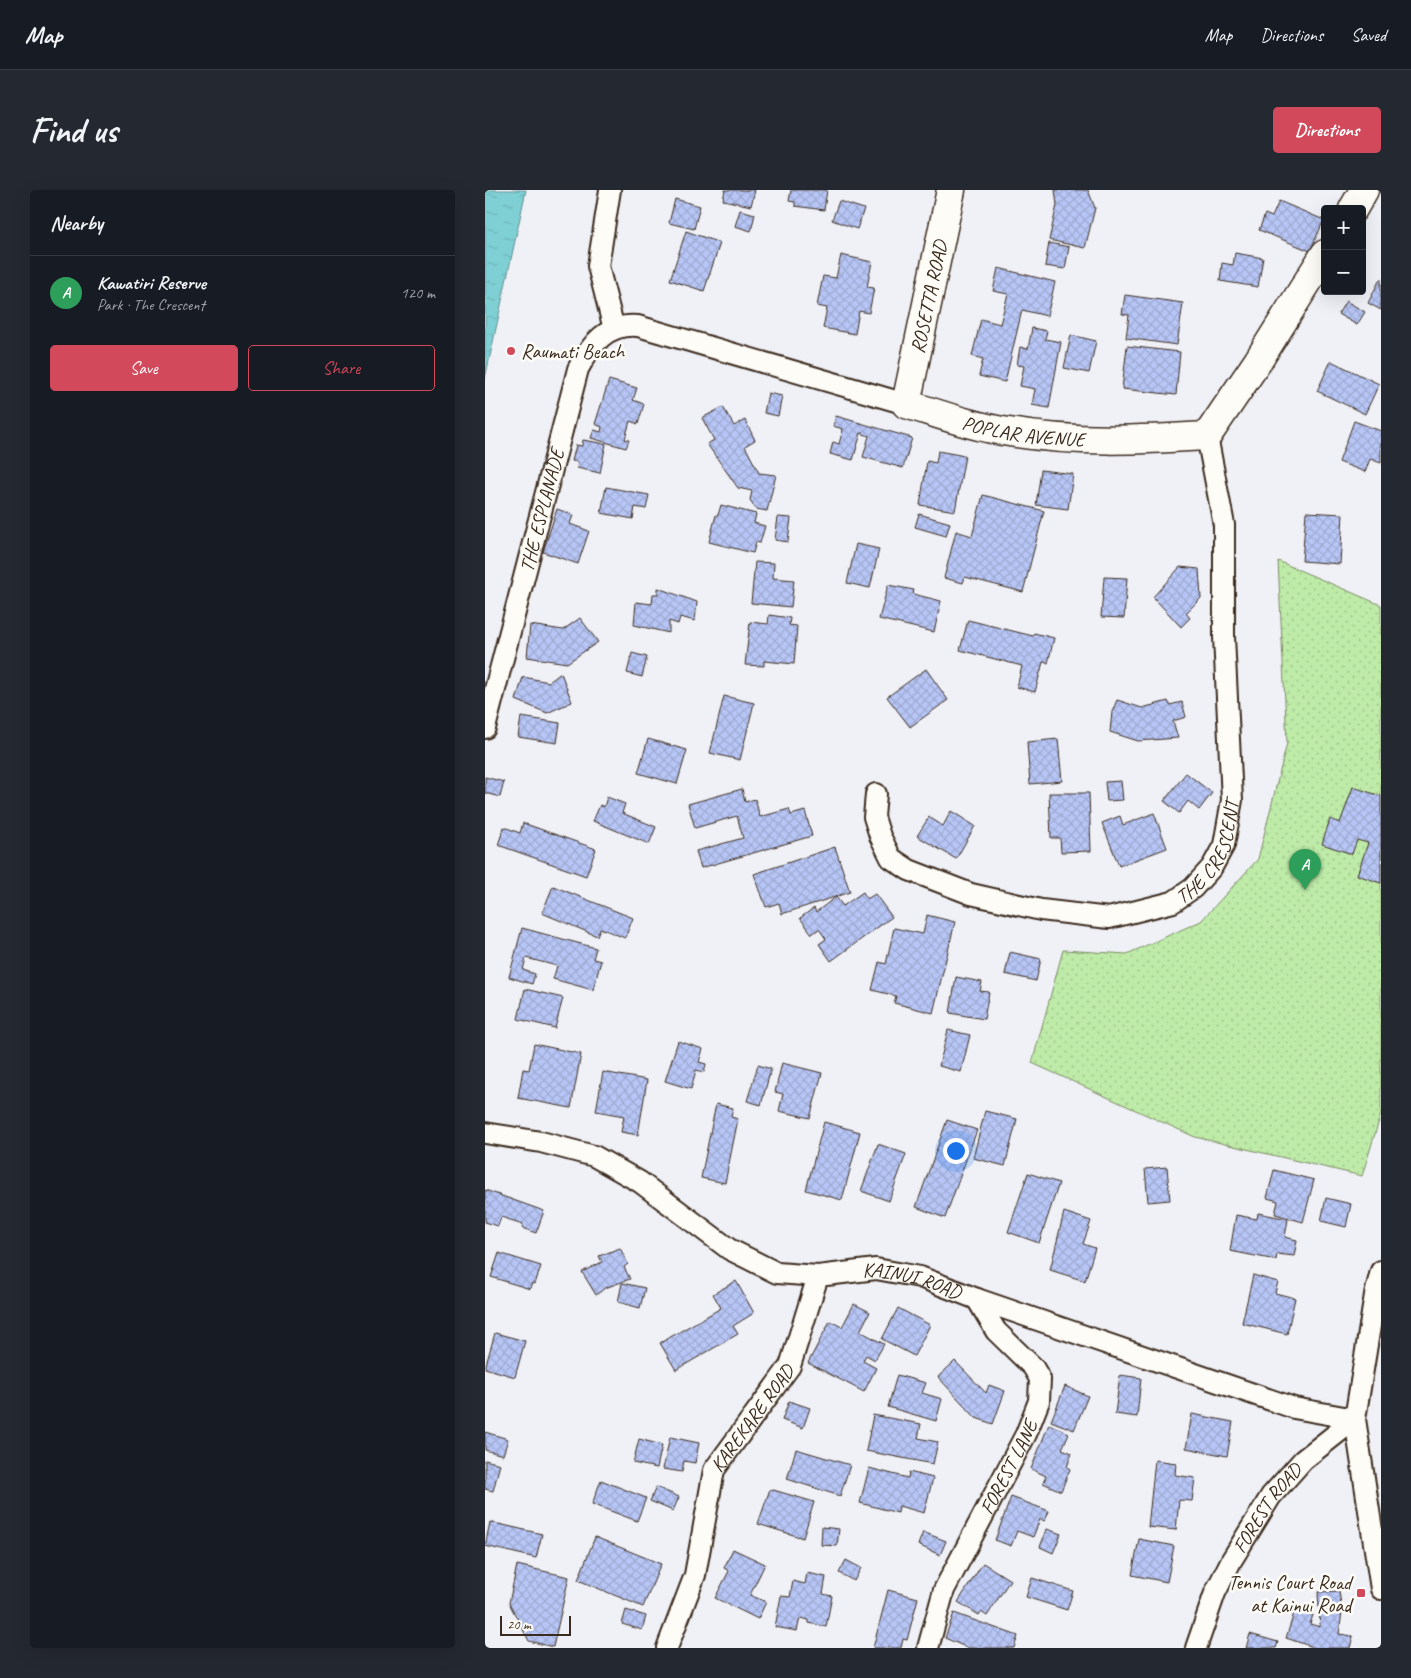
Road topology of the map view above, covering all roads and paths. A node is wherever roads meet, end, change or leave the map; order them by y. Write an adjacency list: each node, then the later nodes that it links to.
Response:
1 (610, 190): 7 (street)
2 (951, 190): 8 (main road, ROSETTA ROAD)
3 (1364, 190): 4 (main road)
4 (1355, 205)
5 (1321, 260): 9 (main road)
6 (638, 326): 7 (street, THE ESPLANADE); 8 (street, POPLAR AVENUE)
7 (614, 329): 10 (street, THE ESPLANADE)
8 (906, 404): 9 (main road, POPLAR AVENUE)
9 (1207, 436): 11 (street, THE CRESCENT)
10 (485, 728)
11 (876, 794)
12 (485, 1133): 14 (street, KAINUI ROAD)
13 (1381, 1271): 16 (street)
14 (818, 1276): 15 (street, KAINUI ROAD); 18 (street, KAREKARE ROAD)
15 (977, 1299): 16 (street, KAINUI ROAD); 19 (street, FOREST LANE)
16 (1355, 1419): 17 (street); 20 (street, FOREST ROAD)
17 (1381, 1589)
18 (667, 1648)
19 (928, 1648)
20 (1197, 1648)

